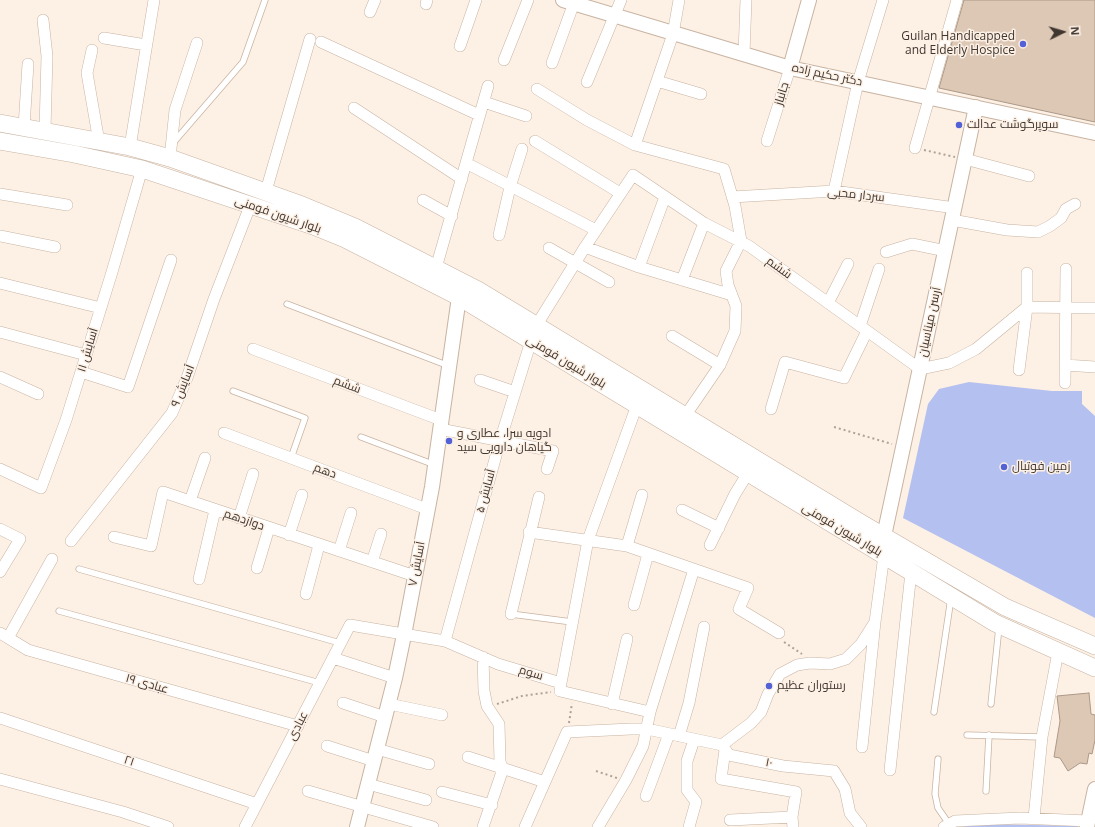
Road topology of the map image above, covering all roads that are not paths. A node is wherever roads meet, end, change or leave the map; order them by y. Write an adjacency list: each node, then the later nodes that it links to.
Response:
1 (154, 0): 19 (street)
2 (265, 0): 51 (lane)
3 (375, 0): 13 (street)
4 (476, 0): 20 (street)
5 (528, 0): 23 (street)
6 (621, 0): 14 (street)
7 (679, 0): 16 (street)
8 (746, 0): 22 (street)
9 (810, 0): 26 (street, جانباز)
10 (883, 0): 29 (street)
11 (957, 0): 33 (street)
12 (570, 1): 14 (street, دکتر حکیم زاده); 24 (street)
13 (370, 12)
14 (614, 14): 16 (street, دکتر حکیم زاده); 28 (street)
15 (44, 20): 41 (street)
16 (673, 34): 22 (street, دکتر حکیم زاده); 27 (street)
17 (104, 38): 19 (street)
18 (197, 43): 51 (street)
19 (146, 45): 48 (street)
20 (460, 46)
21 (92, 50): 44 (street)
22 (744, 54): 26 (street, دکتر حکیم زاده)
23 (504, 60)
24 (552, 63)
25 (28, 64): 40 (street)
26 (790, 68): 29 (street, دکتر حکیم زاده); 43 (street, جانباز)
27 (657, 81): 32 (street); 47 (street)
28 (587, 82)
29 (858, 82): 33 (street, دکتر حکیم زاده); 59 (street)
30 (488, 86): 34 (street)
31 (537, 88): 47 (street)
32 (701, 94)
33 (928, 97): 35 (street, دکتر حکیم زاده); 49 (street)
34 (484, 102): 37 (street); 38 (street)
35 (976, 107): 42 (street, دکتر حکیم زاده); 52 (street, آرسن میناسیان)
36 (354, 108): 57 (street)
37 (479, 115): 53 (street); 60 (street)
38 (526, 116)
39 (0, 123): 40 (main road, بلوار شیون فومنی)
40 (24, 127): 41 (main road, بلوار شیون فومنی)
41 (45, 130): 44 (main road, بلوار شیون فومنی)
42 (1095, 133)
43 (767, 141)
44 (99, 142): 48 (main road, بلوار شیون فومنی)
45 (535, 142): 61 (street)
46 (0, 143): 54 (main road, بلوار شیون فومنی)
47 (635, 145): 63 (street)
48 (130, 147): 51 (main road, بلوار شیون فومنی)
49 (915, 148)
50 (522, 149): 58 (street)
51 (170, 152): 60 (main road, بلوار شیون فومنی)
52 (965, 159): 56 (street); 69 (street, آرسن میناسیان)
53 (466, 163): 57 (street); 58 (street)
54 (142, 169): 68 (main road, بلوار شیون فومنی); 98 (street, آسایش ۱۱)
55 (633, 175): 61 (street, آسایش ۵); 64 (street, ششم)
56 (1029, 176)
57 (462, 179): 70 (street)
58 (510, 187): 72 (street); 73 (street)
59 (834, 190): 63 (street, سردار محبی); 69 (street, سردار محبی)
60 (266, 191): 75 (main road, بلوار شیون فومنی)
61 (620, 193): 72 (street, آسایش ۵)
62 (0, 194): 67 (street)
63 (732, 197): 76 (street)
64 (665, 198): 71 (street, ششم); 86 (street)
65 (423, 200): 70 (street)
66 (1075, 204): 69 (street, سردار محبی)
67 (67, 205)
68 (250, 206): 82 (main road, بلوار شیون فومنی); 153 (street, آسایش ۹)
69 (953, 214): 80 (street, آرسن میناسیان)
70 (452, 216): 87 (street)
71 (704, 223): 76 (street, ششم); 91 (street)
72 (596, 230): 78 (street, آسایش ۵)
73 (499, 235)
74 (0, 236): 77 (street)
75 (381, 240): 82 (main road); 87 (main road, بلوار شیون فومنی)
76 (741, 241): 94 (street); 96 (street, ششم)
77 (55, 246)
78 (584, 247): 84 (street, آسایش ۵); 86 (street)
79 (549, 248): 84 (street)
80 (946, 251): 81 (street); 112 (street, آرسن میناسیان)
81 (886, 252)
82 (372, 255): 95 (main road, بلوار شیون فومنی)
83 (171, 260): 114 (street)
84 (575, 263): 92 (street); 104 (street, آسایش ۵)
85 (848, 264): 96 (street)
86 (639, 267): 91 (street)
87 (436, 268): 104 (main road, بلوار شیون فومنی)
88 (1066, 269): 100 (street)
89 (879, 270): 102 (street)
90 (1027, 273): 99 (street)
91 (682, 280): 94 (street)
92 (609, 282)
93 (0, 283): 98 (street)
94 (732, 296): 108 (street)
95 (459, 297): 104 (main road, بلوار شیون فومنی); 110 (street, آسایش ۷)
96 (828, 303): 102 (street, ششم)
97 (287, 304): 110 (lane)
98 (101, 308): 107 (street, آسایش ۱۱)
99 (1027, 308): 100 (street); 112 (street); 113 (street)
100 (1064, 308): 101 (street); 109 (street)
101 (1095, 308)
102 (864, 328): 112 (street, ششم); 122 (street)
103 (0, 332): 107 (street)
104 (534, 334): 119 (street, آسایش ۵); 121 (main road, بلوار شیون فومنی); 123 (main road, بلوار شیون فومنی)
105 (672, 336): 108 (street)
106 (253, 349): 124 (street, ششم)
107 (86, 355): 114 (street, آسایش ۱۱)
108 (720, 365): 123 (street)
109 (1065, 365): 111 (street); 117 (street)
110 (449, 366): 124 (street, آسایش ۷)
111 (1095, 367)
112 (920, 369): 150 (street, آرسن میناسیان)
113 (1019, 370)
114 (81, 372): 131 (street, آسایش ۱۱)
115 (0, 378): 120 (street)
116 (480, 380): 119 (street)
117 (1065, 384)
118 (233, 391): 129 (lane)
119 (515, 392): 127 (street, آسایش ۵)
120 (38, 394)
121 (637, 405): 133 (main road, بلوار شیون فومنی); 152 (street)
122 (771, 409)
123 (685, 416): 150 (main road, بلوار شیون فومنی)
124 (441, 425): 127 (street, ششم); 130 (street, آسایش ۷)
125 (224, 433): 129 (street, دهم)
126 (361, 437): 130 (lane)
127 (500, 441): 132 (street, ششم); 183 (street, آسایش ۵)
128 (205, 458): 138 (street)
129 (291, 459): 139 (street, دهم)
130 (435, 465): 139 (street, آسایش ۷)
131 (0, 469)
132 (547, 469)
133 (748, 473): 145 (street); 159 (main road, بلوار شیون فومنی)
134 (253, 474): 143 (street)
135 (642, 495): 156 (street)
136 (302, 496): 149 (street)
137 (539, 497): 147 (street)
138 (190, 501): 140 (street, دوازدهم); 151 (street, دوازدهم)
139 (427, 509): 167 (street, آسایش ۷)
140 (215, 510): 143 (street, دوازدهم); 168 (street)
141 (682, 510): 145 (street)
142 (351, 513): 157 (street)
143 (239, 518): 144 (street, دوازدهم)
144 (269, 528): 149 (street, دوازدهم); 163 (street)
145 (719, 528): 155 (street)
146 (0, 529): 165 (street)
147 (529, 532): 152 (street); 173 (street)
148 (381, 534): 161 (street)
149 (289, 535): 154 (street, دوازدهم)
150 (884, 536): 185 (main road, بلوار شیون فومنی)
151 (114, 537)
152 (588, 540): 156 (street); 174 (street)
153 (71, 541)
154 (319, 545): 157 (street, دوازدهم); 169 (street)
155 (710, 545)
156 (627, 546): 158 (street)
157 (339, 551): 161 (street, دوازدهم)
158 (648, 554): 164 (street); 171 (street)
159 (884, 555): 166 (main road, بلوار شیون فومنی); 175 (street)
160 (52, 559): 181 (street)
161 (372, 562): 167 (street, دوازدهم)
162 (79, 568): 184 (lane)
163 (257, 568)
164 (694, 569): 179 (street); 197 (street)
165 (0, 572)
166 (911, 572): 170 (main road, بلوار شیون فومنی); 216 (street)
167 (415, 576): 180 (street, آسایش ۷)
168 (199, 579)
169 (306, 594)
170 (951, 596): 177 (main road, بلوار شیون فومنی); 198 (lane)
171 (634, 605)
172 (59, 611): 191 (lane)
173 (511, 614): 174 (lane)
174 (572, 622): 192 (street)
175 (875, 622): 209 (street); 210 (street)
176 (350, 625): 180 (street, سوم); 184 (street, عبادی)
177 (1000, 625): 186 (main road, بلوار شیون فومنی); 195 (lane)
178 (704, 627): 203 (street)
179 (779, 633)
180 (404, 634): 183 (street, سوم); 190 (street, آسایش ۷)
181 (4, 635): 201 (street, عبادی ۱۹)
182 (627, 639): 194 (street)
183 (445, 641): 187 (street, سوم)
184 (340, 643): 188 (street, عبادی)
185 (1095, 646)
186 (1058, 652): 189 (main road, بلوار شیون فومنی); 206 (street)
187 (482, 657): 192 (street, سوم); 215 (street)
188 (333, 658): 190 (street); 191 (street, عبادی)
189 (1095, 668)
190 (395, 678): 196 (street, آسایش ۷)
191 (320, 683): 201 (street, عبادی)
192 (560, 687): 194 (street, سوم)
193 (342, 703): 196 (street)
194 (612, 704): 197 (street, سوم)
195 (991, 704)
196 (387, 710): 199 (street); 211 (street, آسایش ۷)
197 (650, 712): 202 (street)
198 (934, 712)
199 (442, 715)
200 (0, 718): 226 (street, ۲۱)
201 (298, 726): 226 (street, عبادی)
202 (647, 729): 203 (street, ۱۰); 218 (street, ۱۰); 233 (street)
203 (674, 735): 207 (street, ۱۰); 224 (street)
204 (966, 735): 205 (lane)
205 (989, 736): 206 (lane); 222 (lane)
206 (1042, 736): 229 (street)
207 (694, 740): 209 (street, ۱۰); 242 (street)
208 (327, 746): 211 (street)
209 (724, 748): 231 (street); 234 (street, ۱۰)
210 (862, 748)
211 (375, 755): 214 (street); 219 (street, آسایش ۷)
212 (468, 757): 215 (street)
213 (938, 759): 235 (lane)
214 (429, 764)
215 (503, 770): 218 (street); 227 (street)
216 (890, 770)
217 (0, 780): 236 (street)
218 (545, 782): 241 (street)
219 (368, 784): 225 (street); 228 (street, آسایش ۷)
220 (1095, 789): 232 (street)
221 (308, 791): 228 (street)
222 (986, 791)
223 (442, 792): 227 (street)
224 (646, 796)
225 (426, 800)
226 (258, 804): 237 (street, عبادی)
227 (492, 805): 240 (street)
228 (362, 808): 238 (street, آسایش ۷); 239 (street)
229 (1034, 818): 232 (street); 235 (street)
230 (730, 820): 231 (street)
231 (793, 822)
232 (1087, 824)
233 (603, 825)
234 (858, 826)
235 (946, 826)
236 (168, 827)
237 (245, 827)
238 (357, 827)
239 (433, 827)
240 (483, 827)
241 (525, 827)
242 (689, 827)

